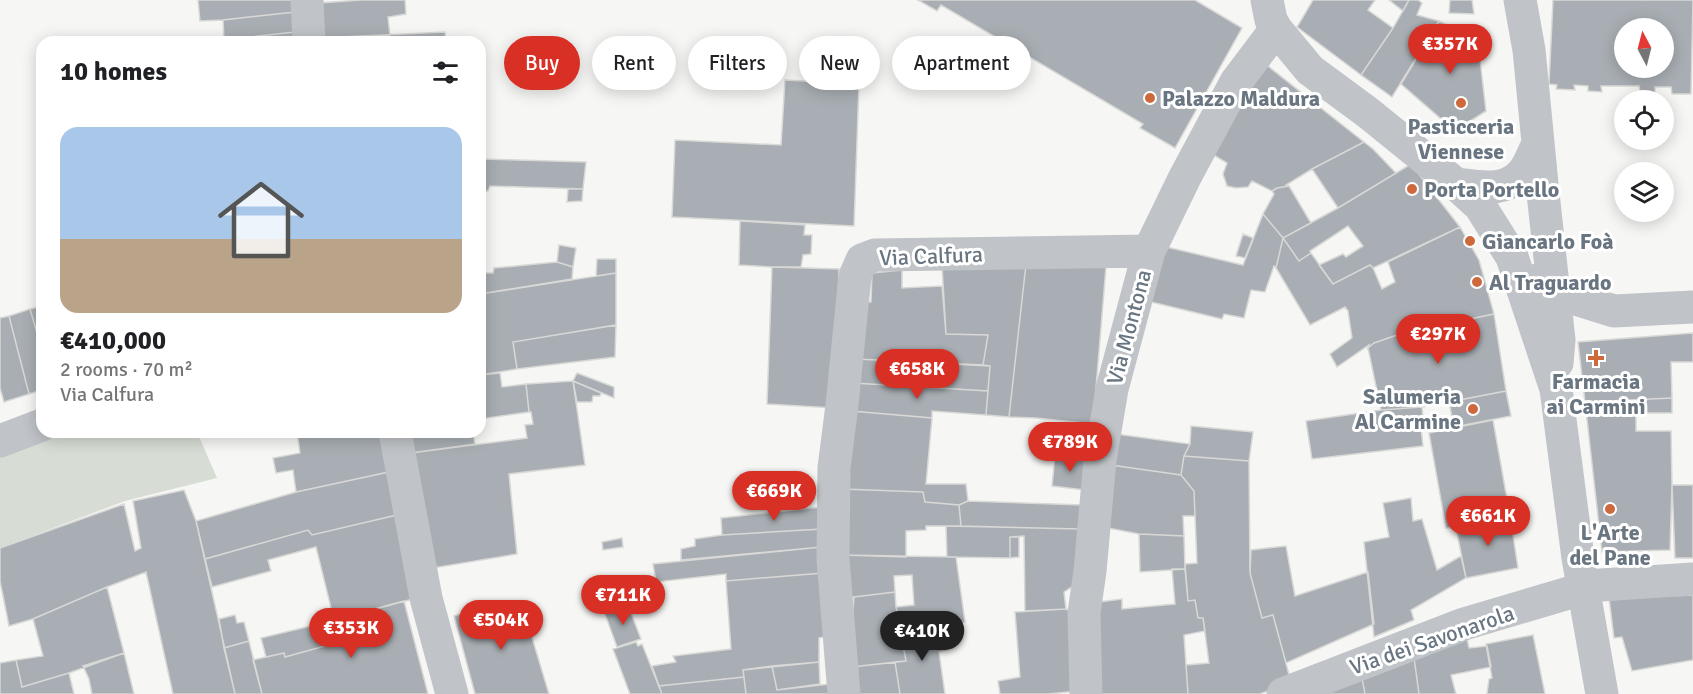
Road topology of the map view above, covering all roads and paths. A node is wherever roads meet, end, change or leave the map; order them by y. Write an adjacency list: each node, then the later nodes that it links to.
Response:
1 (308, 0): 4 (street)
2 (1520, 0): 5 (street)
3 (1271, 8): 6 (street); 7 (street, Via Montona)
4 (309, 36)
5 (1538, 144): 6 (street); 9 (street)
6 (1456, 184): 8 (street)
7 (1149, 251): 18 (street, Via Calfura); 19 (street, Via Montona)
8 (1512, 256): 9 (street); 11 (street)
9 (1554, 292): 10 (street); 11 (street)
10 (1693, 307)
11 (1556, 389): 16 (street)
12 (36, 427): 14 (street)
13 (396, 438): 17 (street)
14 (0, 441)
15 (1693, 579): 16 (street, Via dei Savonarola)
16 (1582, 590): 20 (street, Via dei Savonarola); 21 (street)
17 (452, 694)
18 (844, 694)
19 (1086, 694)
20 (1282, 694)
21 (1602, 694)

